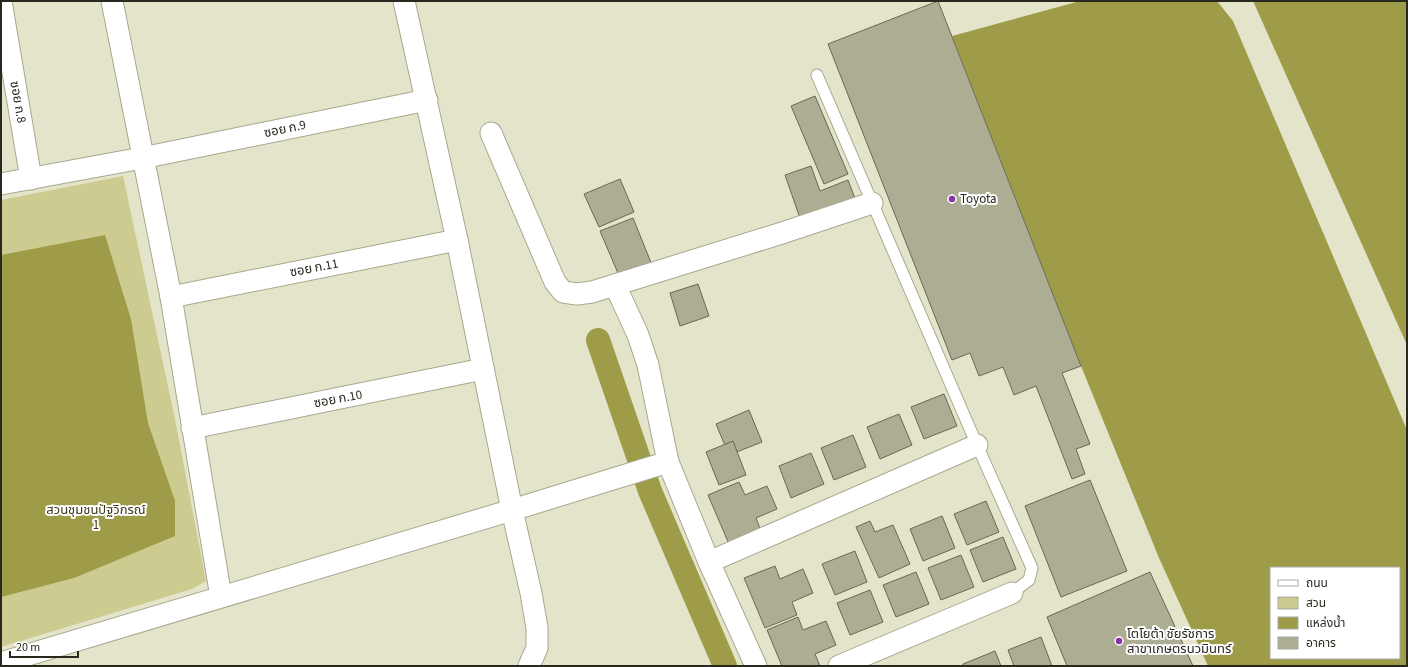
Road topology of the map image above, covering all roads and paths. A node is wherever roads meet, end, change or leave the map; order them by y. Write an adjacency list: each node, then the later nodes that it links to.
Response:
1 (1, 1): 8 (street, ซอย ก.8)
2 (117, 2): 7 (street)
3 (409, 2): 5 (street)
4 (817, 75): 10 (lane)
5 (427, 100): 7 (street, ซอย ก.9); 11 (street)
6 (491, 133): 12 (street)
7 (142, 158): 8 (street, ซอย ก.9); 13 (street)
8 (31, 179): 9 (street, ซอย ก.9)
9 (1, 184)
10 (872, 203): 12 (street); 16 (lane)
11 (457, 240): 13 (street, ซอย ก.11); 14 (street)
12 (614, 285): 17 (street)
13 (171, 297): 15 (street)
14 (483, 369): 15 (street, ซอย ก.10); 18 (street)
15 (192, 428): 21 (street)
16 (977, 445): 19 (street); 20 (lane)
17 (668, 462): 18 (street); 19 (street)
18 (512, 510): 21 (street); 23 (street)
19 (708, 562): 24 (street)
20 (1012, 592): 25 (street)
21 (221, 597): 22 (street)
22 (1, 663)
23 (528, 666)
24 (756, 666)
25 (839, 666)

